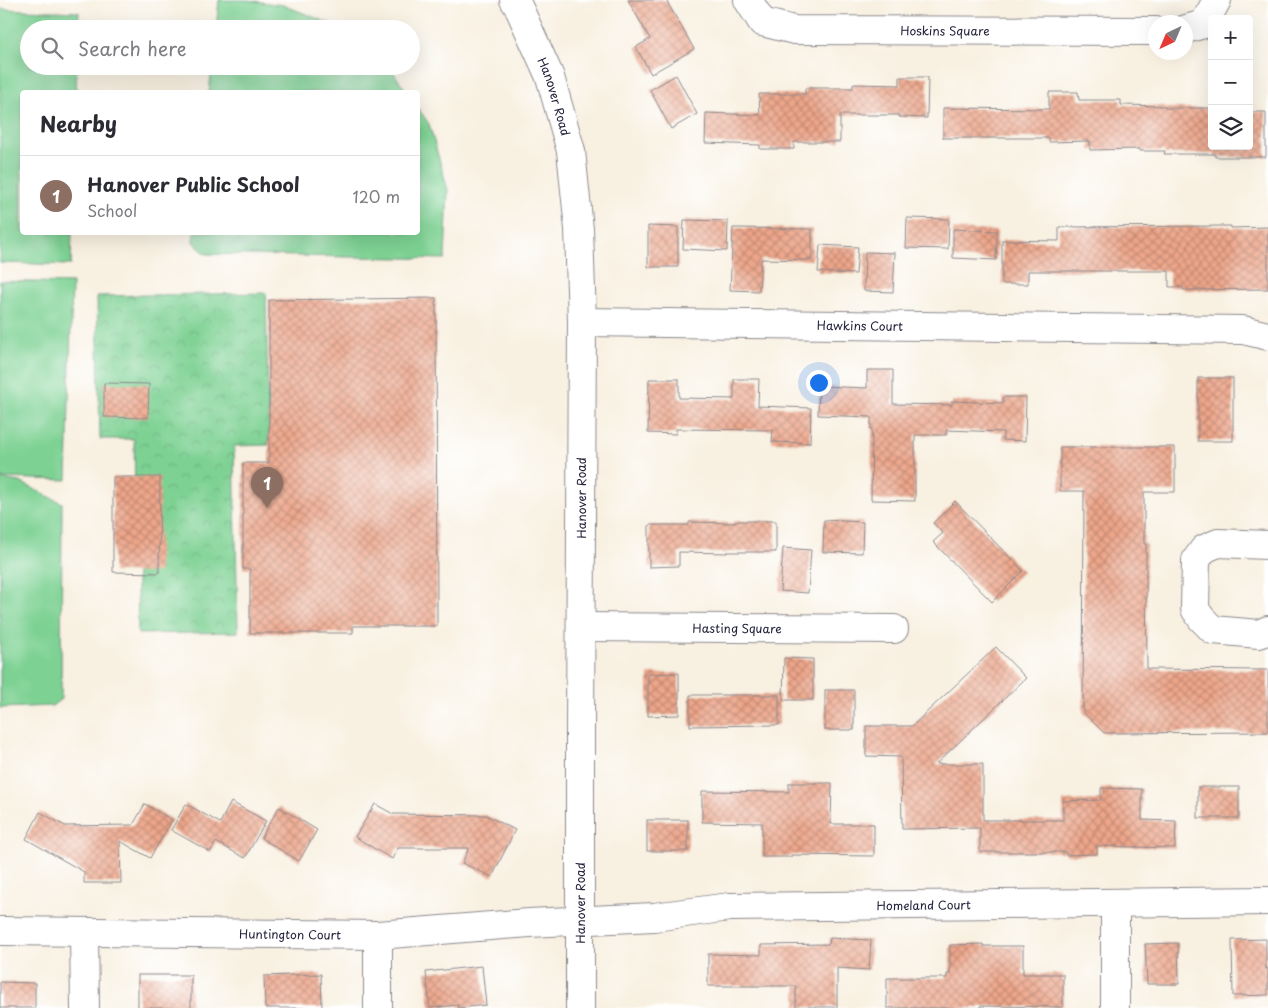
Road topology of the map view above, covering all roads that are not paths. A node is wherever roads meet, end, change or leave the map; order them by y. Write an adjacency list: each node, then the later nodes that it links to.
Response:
1 (514, 0): 6 (street, Hanover Road)
2 (748, 0): 5 (street, Hoskins Square)
3 (1217, 0): 4 (street)
4 (1193, 27)
5 (1148, 31)
6 (582, 322): 7 (street, Hawkins Court); 9 (street, Hanover Road)
7 (1268, 336)
8 (1268, 545): 11 (street)
9 (581, 627): 10 (street, Hasting Square); 14 (street, Hanover Road)
10 (894, 628)
11 (1268, 630)
12 (1268, 901): 13 (street, Homeland Court)
13 (1115, 903): 14 (street, Homeland Court); 21 (street)
14 (580, 920): 17 (street, Huntington Court); 20 (street, Hanover Road)
15 (0, 931): 16 (street, Huntington Court)
16 (84, 932): 17 (street, Huntington Court); 18 (street)
17 (378, 935): 19 (street)
18 (85, 1008)
19 (378, 1008)
20 (580, 1008)
21 (1115, 1008)

